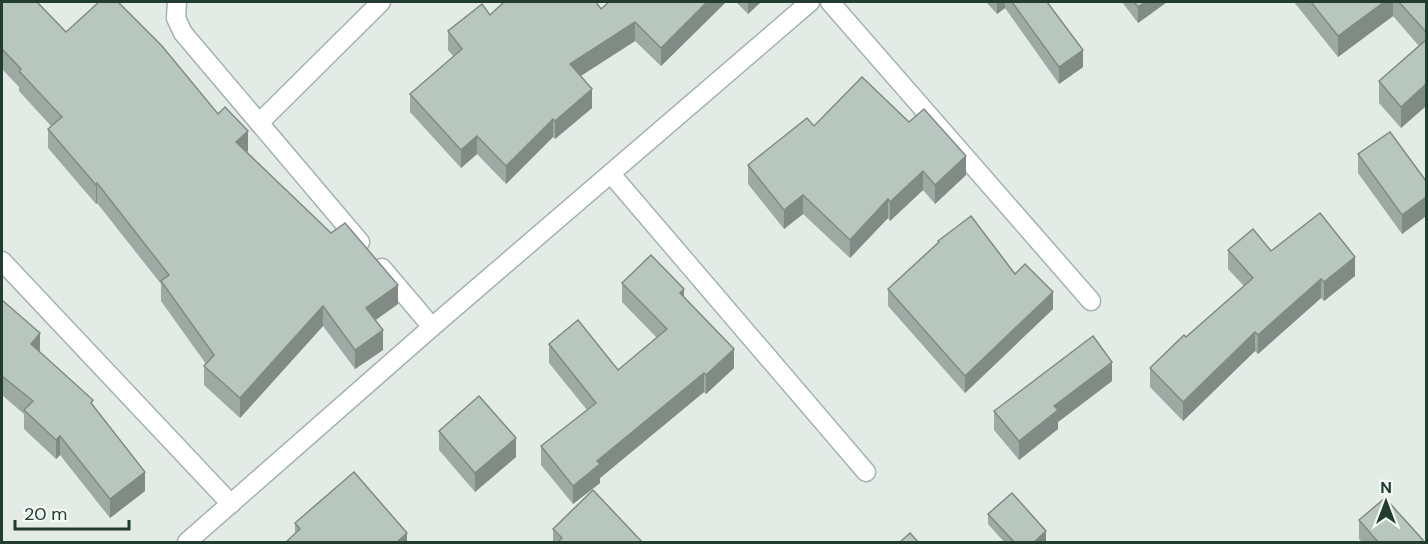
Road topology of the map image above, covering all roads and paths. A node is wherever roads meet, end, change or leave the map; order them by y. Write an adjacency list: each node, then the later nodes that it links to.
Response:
1 (177, 2): 5 (street)
2 (381, 2): 5 (street)
3 (810, 2): 6 (street)
4 (830, 2): 8 (street)
5 (260, 123): 9 (street)
6 (611, 174): 9 (street); 10 (street)
7 (2, 261): 11 (street)
8 (1091, 301)
9 (432, 327): 11 (street)
10 (866, 472)
11 (231, 504): 12 (street)
12 (187, 543)

